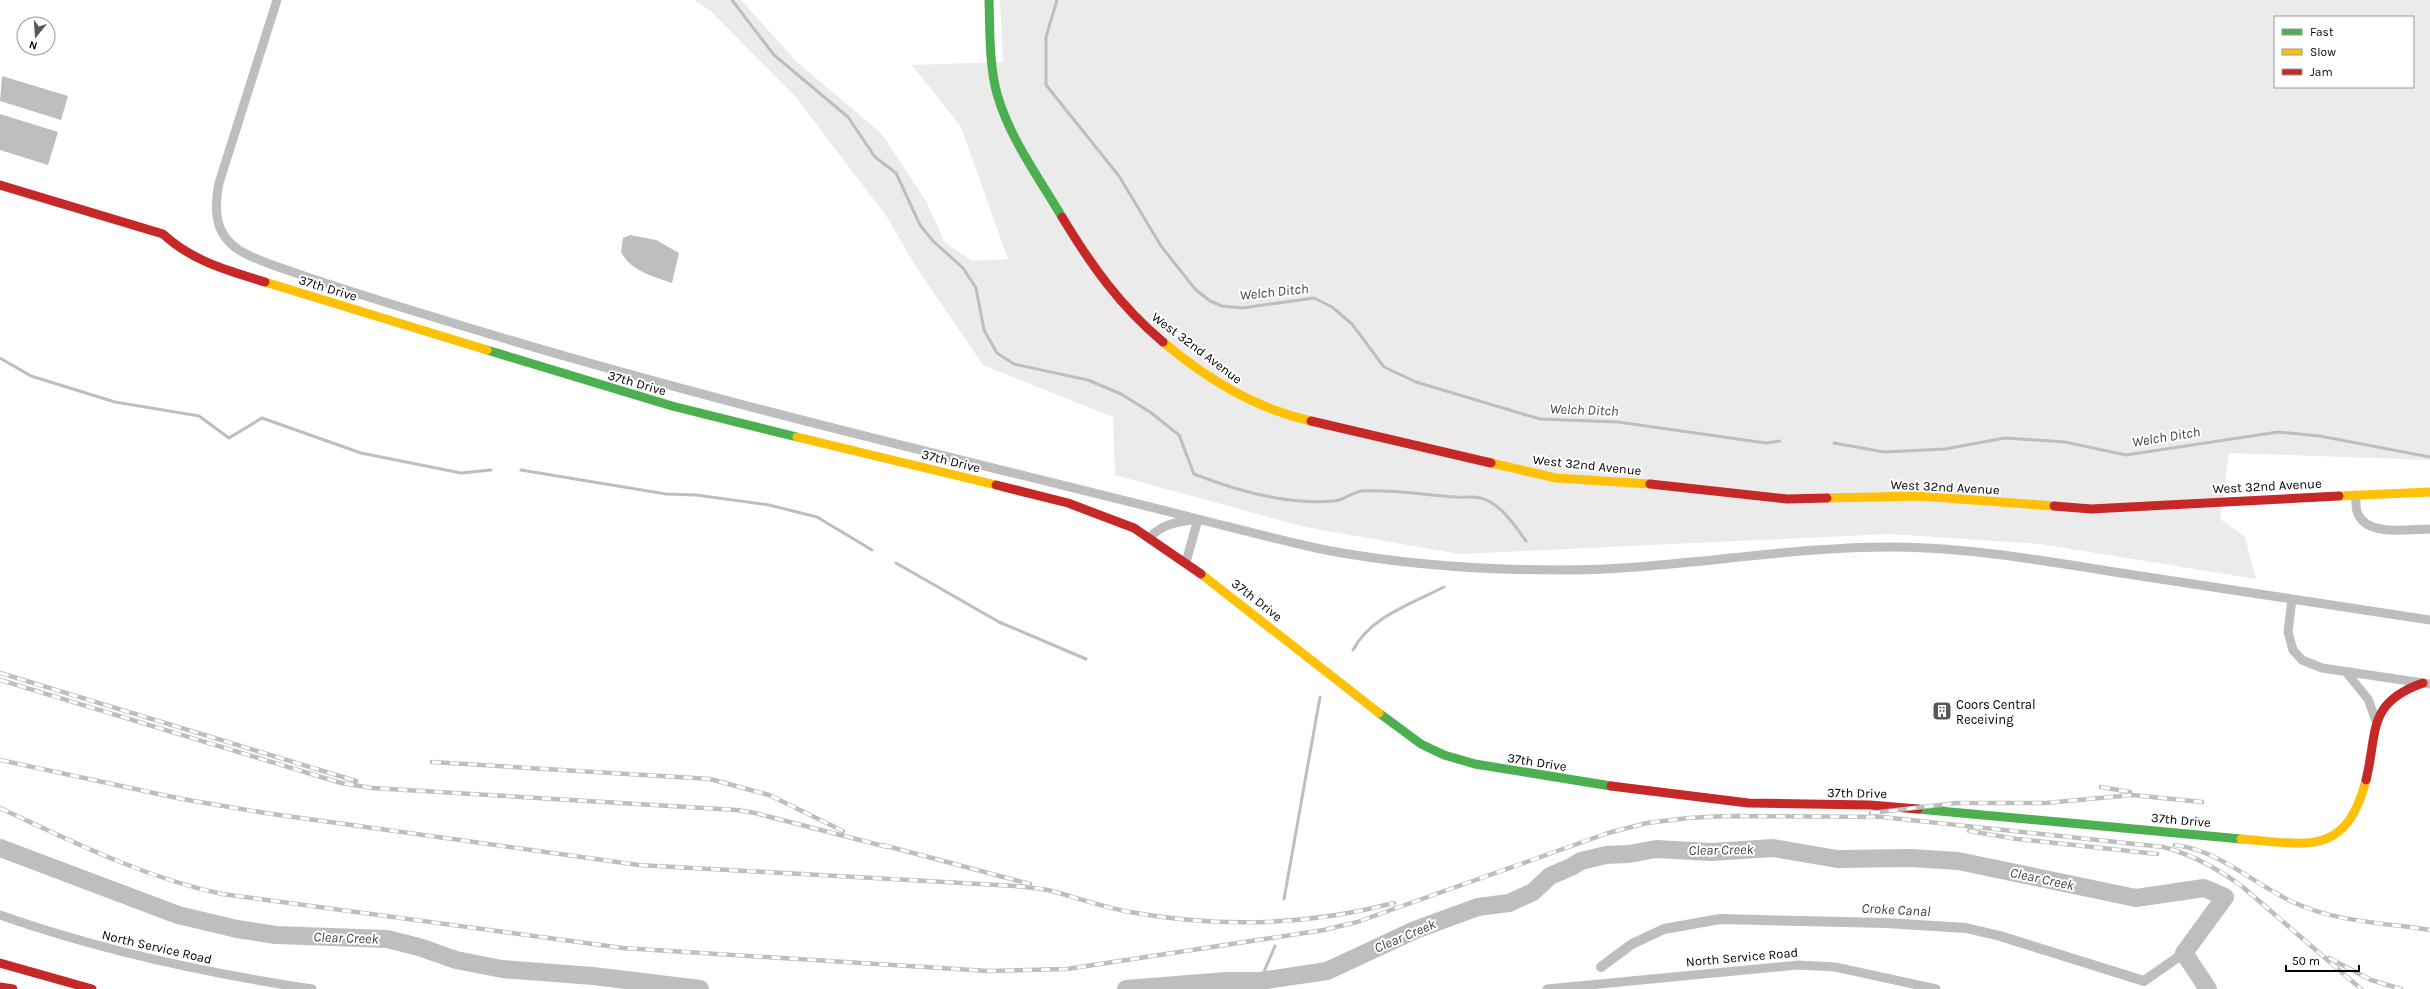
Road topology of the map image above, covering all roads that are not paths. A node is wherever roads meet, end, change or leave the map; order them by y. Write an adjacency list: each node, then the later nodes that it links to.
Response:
1 (277, 0): 6 (street)
2 (989, 0): 5 (main road, West 32nd Avenue)
3 (0, 185): 8 (main road, 37th Drive)
4 (2430, 492): 5 (main road, West 32nd Avenue)
5 (2356, 495): 7 (street)
6 (1198, 519): 8 (street); 9 (street); 10 (street)
7 (2430, 529)
8 (1150, 537): 9 (main road, 37th Drive)
9 (1186, 562): 14 (main road, 37th Drive)
10 (2292, 599): 11 (street); 12 (street)
11 (2430, 620)
12 (2346, 672): 13 (street); 14 (street)
13 (2427, 684): 14 (main road, 37th Drive)
14 (2376, 721)
15 (0, 915): 20 (street, North Service Road)
16 (0, 963): 19 (main road)
17 (0, 987): 18 (main road)
18 (13, 989)
19 (92, 989)
20 (312, 989)
21 (1547, 989): 22 (street, North Service Road)
22 (1936, 989)

